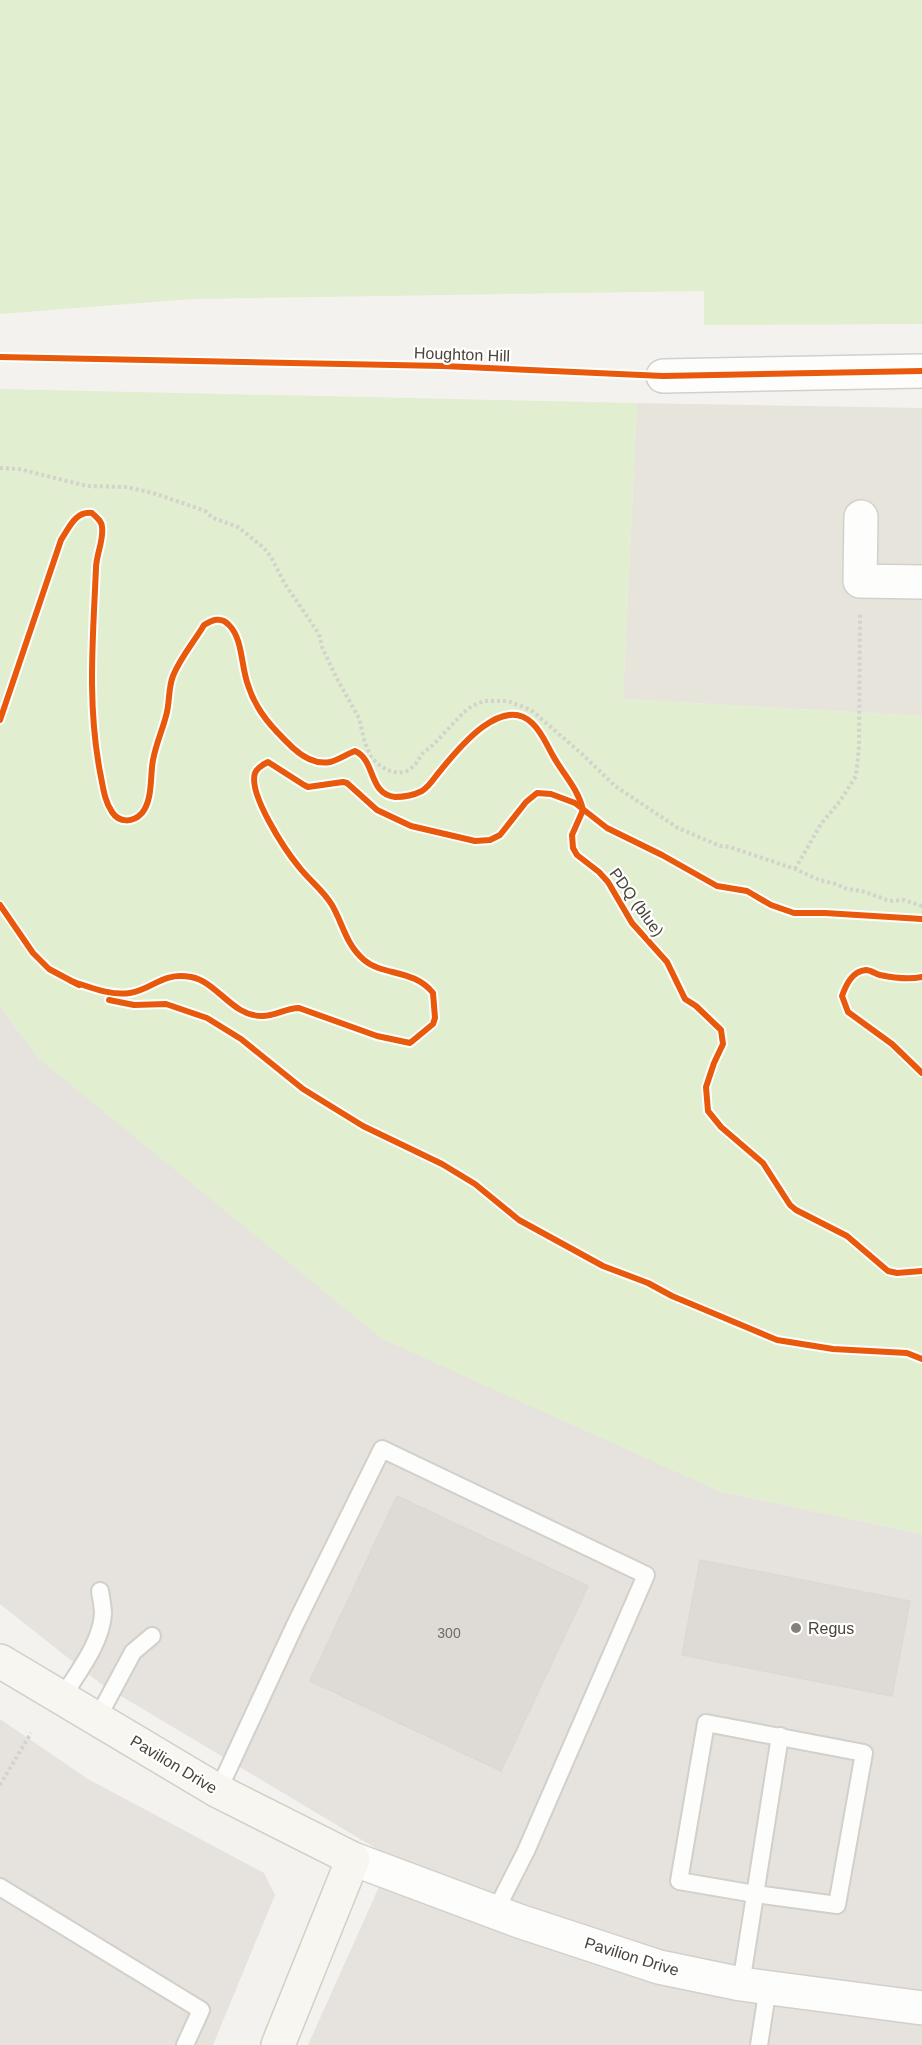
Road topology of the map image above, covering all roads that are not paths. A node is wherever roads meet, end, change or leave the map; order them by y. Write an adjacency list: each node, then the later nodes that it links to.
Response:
1 (922, 371): 2 (street)
2 (663, 376)
3 (861, 517): 4 (street)
4 (922, 582)
5 (99, 1591): 8 (lane)
6 (152, 1636): 9 (lane)
7 (0, 1661): 8 (street, Pavilion Drive)
8 (62, 1698): 9 (street, Pavilion Drive)
9 (97, 1719): 11 (street, Pavilion Drive)
10 (780, 1736): 14 (lane); 14 (lane); 14 (lane)
11 (218, 1791): 12 (street, Pavilion Drive); 15 (lane)
12 (353, 1859): 15 (street, Pavilion Drive); 19 (street)
13 (0, 1887): 18 (lane)
14 (755, 1894): 16 (lane)
15 (495, 1912): 16 (street, Pavilion Drive)
16 (755, 1986): 17 (street, Pavilion Drive); 20 (lane)
17 (922, 2008)
18 (185, 2045)
19 (278, 2045)
20 (759, 2045)

